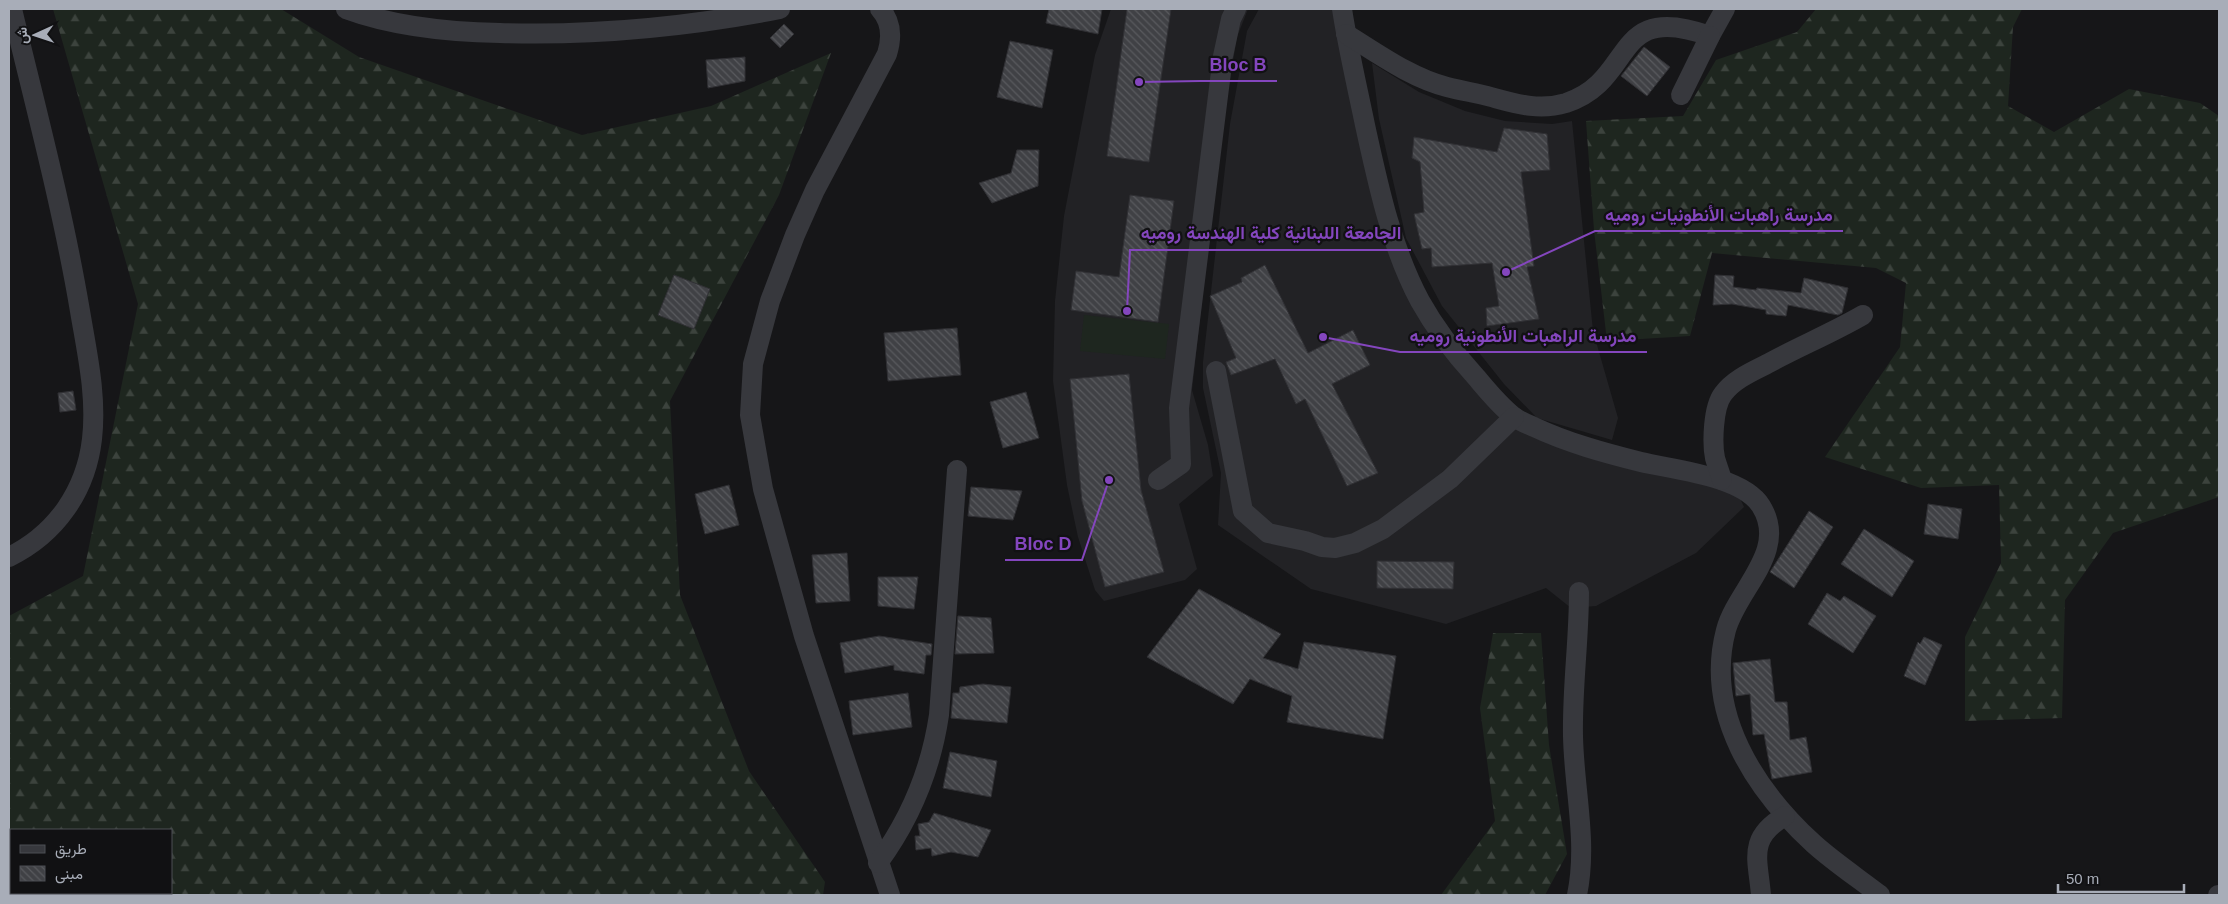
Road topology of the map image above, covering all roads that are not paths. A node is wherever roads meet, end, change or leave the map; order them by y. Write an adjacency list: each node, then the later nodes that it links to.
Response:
1 (12, 9): 17 (street)
2 (346, 9): 3 (street)
3 (780, 9)
4 (880, 9): 20 (street)
5 (1236, 9): 15 (street)
6 (1342, 9): 8 (street)
7 (1725, 9): 9 (street)
8 (1346, 34): 9 (street); 13 (street)
9 (1710, 36): 10 (street)
10 (1681, 95)
11 (1863, 315): 16 (street)
12 (1216, 371): 13 (street)
13 (1514, 417): 16 (street)
14 (957, 470): 20 (street)
15 (1158, 480)
16 (1722, 480): 19 (street)
17 (9, 557)
18 (1579, 592): 22 (street)
19 (1785, 816): 23 (street); 24 (street)
20 (878, 863): 21 (street)
21 (890, 895)
22 (1577, 895)
23 (1761, 895)
24 (1880, 895)

